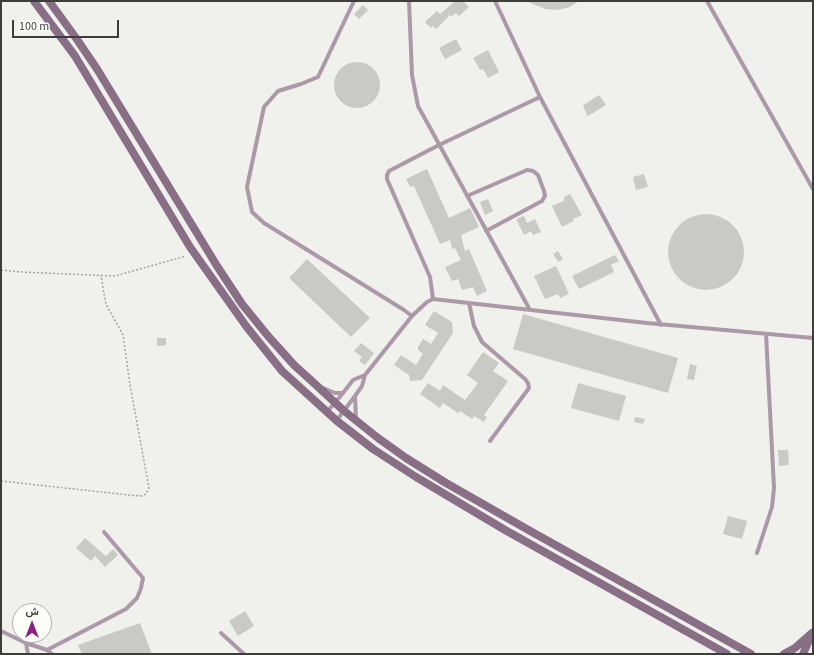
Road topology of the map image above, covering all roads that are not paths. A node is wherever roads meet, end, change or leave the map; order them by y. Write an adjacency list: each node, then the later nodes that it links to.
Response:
1 (34, 1): 25 (main road)
2 (49, 1): 20 (main road)
3 (354, 1): 15 (lane)
4 (409, 1): 8 (lane)
5 (495, 1): 7 (lane)
6 (707, 1): 9 (lane)
7 (540, 97): 8 (lane); 16 (lane)
8 (439, 146): 10 (lane); 12 (lane)
9 (813, 189)
10 (467, 196): 11 (lane); 11 (lane)
11 (486, 231): 14 (lane)
12 (433, 299): 13 (lane); 15 (lane)
13 (469, 303): 14 (lane); 28 (lane)
14 (530, 310): 16 (lane)
15 (412, 316): 19 (lane)
16 (661, 325): 17 (lane)
17 (766, 334): 18 (lane); 32 (lane)
18 (813, 338)
19 (365, 375): 21 (lane); 22 (lane)
20 (315, 384): 21 (lane); 23 (main road)
21 (343, 393): 23 (lane)
22 (355, 396): 24 (lane); 26 (lane)
23 (335, 402): 24 (main road); 25 (lane)
24 (343, 410): 26 (main road); 27 (lane)
25 (327, 412): 27 (main road)
26 (356, 420): 29 (main road)
27 (337, 421): 30 (main road)
28 (490, 441)
29 (511, 520): 30 (main road); 37 (main road)
30 (505, 530): 42 (main road)
31 (104, 532): 38 (lane)
32 (757, 554)
33 (1, 631): 35 (lane)
34 (221, 633): 41 (lane)
35 (12, 636)
36 (26, 643): 38 (lane); 39 (lane)
37 (740, 648): 43 (main road); 44 (main road)
38 (47, 650): 40 (lane)
39 (28, 654)
40 (52, 654)
41 (244, 654)
42 (727, 654)
43 (752, 654)
44 (760, 654)
45 (784, 654): 46 (main road)
46 (802, 654)

